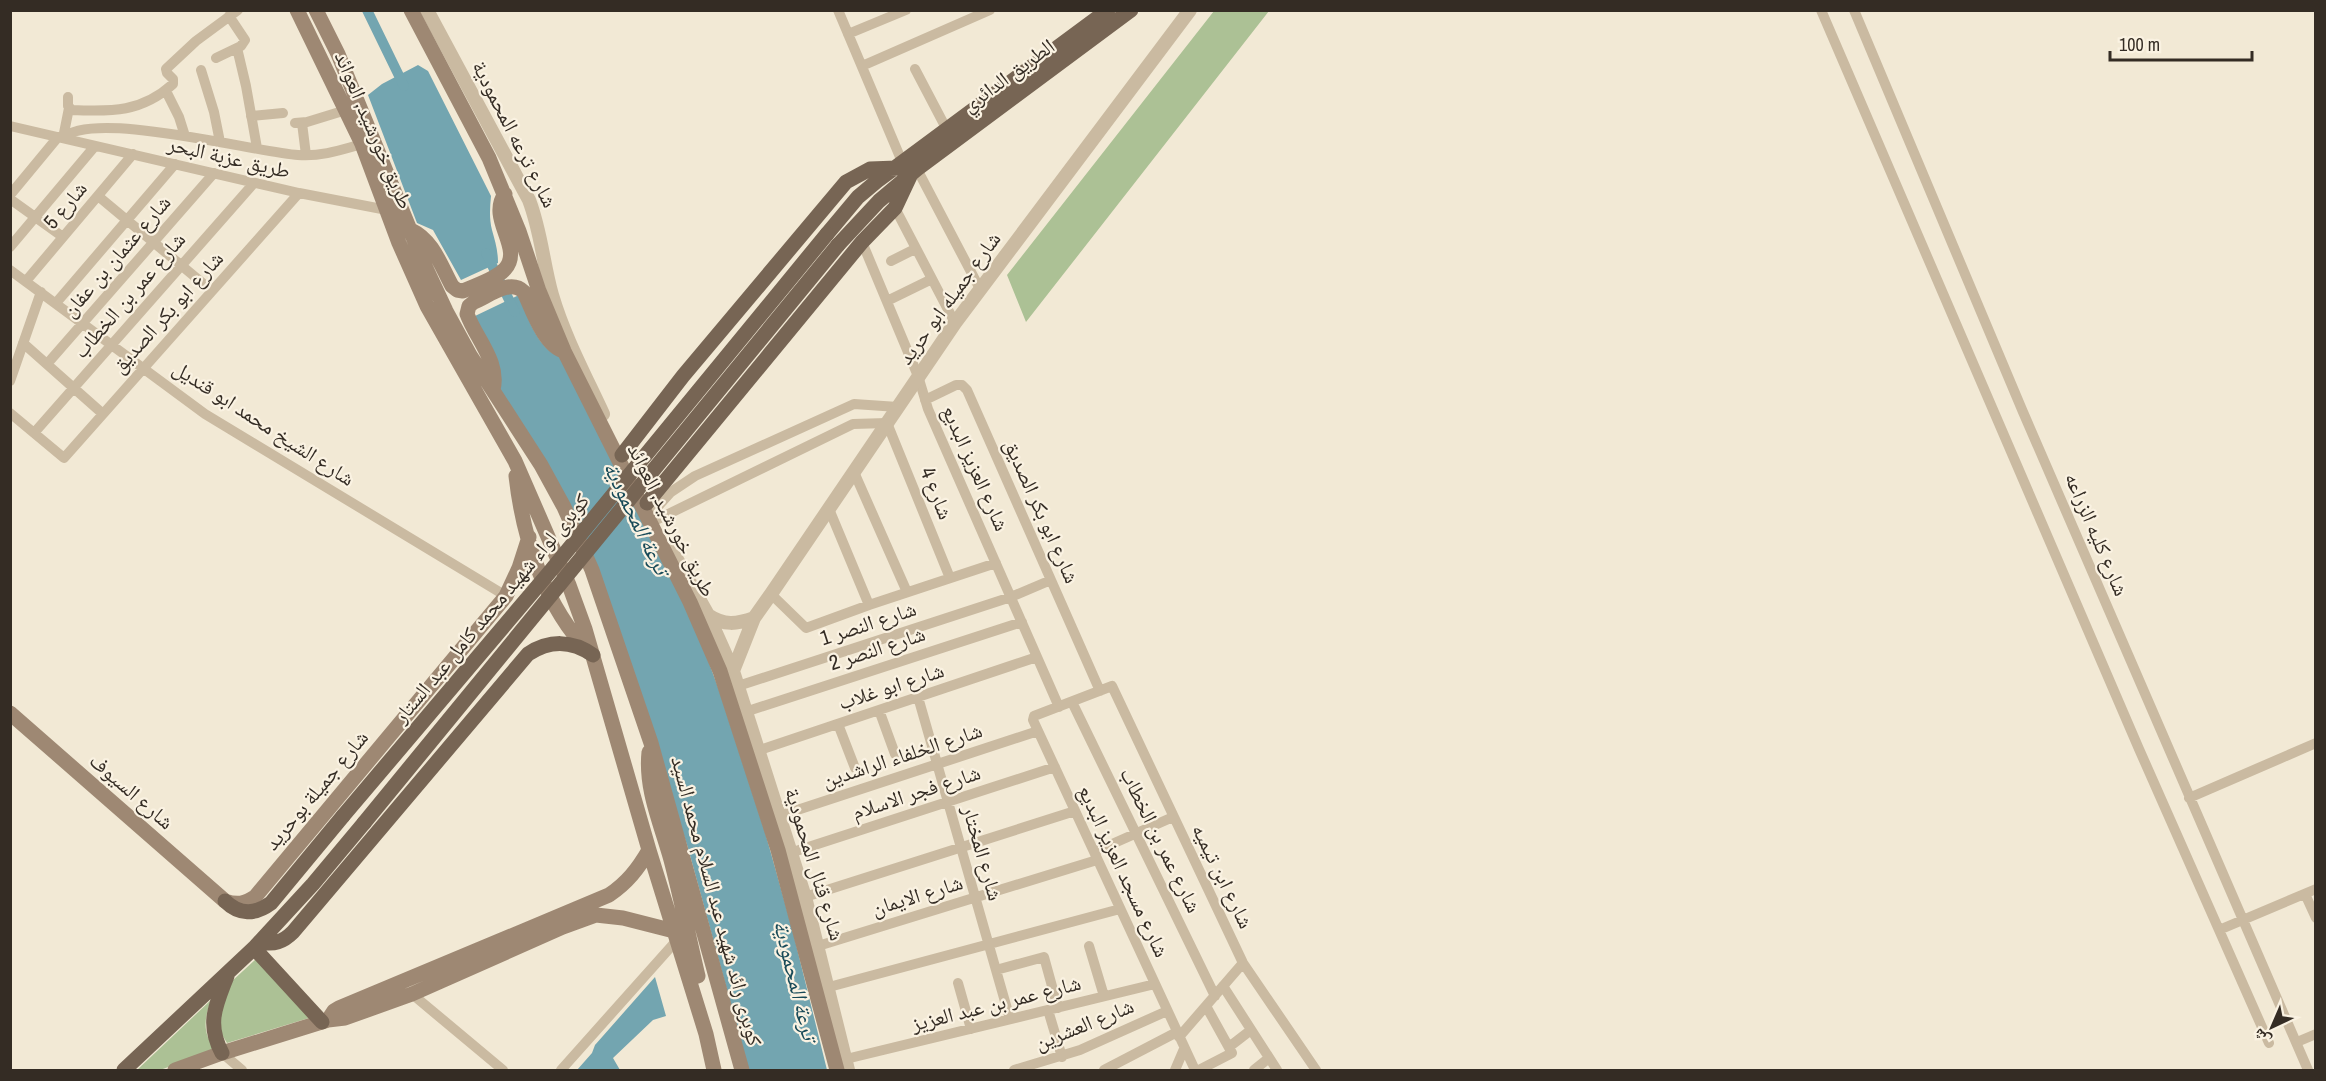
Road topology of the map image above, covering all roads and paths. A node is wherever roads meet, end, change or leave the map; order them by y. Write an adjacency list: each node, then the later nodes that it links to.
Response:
1 (297, 10): 21 (main road, طريق خورشيد, العوائد)
2 (316, 10): 47 (main road, طريق خورشيد, العوائد)
3 (411, 10): 40 (main road, طريق خورشيد, العوائد)
4 (427, 10): 85 (street, شارع ترعه المحمودية)
5 (838, 10): 14 (street)
6 (906, 10): 14 (street)
7 (990, 10): 17 (street)
8 (1108, 10): 25 (main road, الطريق الدائري)
9 (1131, 10): 36 (main road, الطريق الدائري)
10 (1190, 10): 59 (street, شارع جميله ابو حريد)
11 (1821, 10): 141 (street)
12 (1854, 10): 123 (street, شارع كليه الزراعه)
13 (233, 14): 15 (street); 20 (street)
14 (848, 34): 17 (street)
15 (237, 48): 16 (street); 23 (street)
16 (216, 58)
17 (862, 66): 36 (street)
18 (915, 69): 25 (street)
19 (201, 70): 29 (street)
20 (166, 91): 26 (street); 28 (street)
21 (346, 110): 30 (main road, طريق خورشيد, العوائد); 34 (street)
22 (283, 113): 23 (street)
23 (251, 116): 32 (street)
24 (15, 127): 27 (street); 28 (street, طريق عزبة البحر)
25 (947, 130): 36 (main road, الطريق الدائري)
26 (185, 136): 28 (street, طريق عزبة البحر); 29 (street, طريق عزبة البحر)
27 (10, 138)
28 (60, 138): 31 (street, طريق عزبة البحر); 42 (street)
29 (220, 142): 32 (street, طريق عزبة البحر)
30 (362, 144): 34 (street, طريق عزبة البحر); 44 (main road, طريق خورشيد, العوائد)
31 (95, 146): 33 (street, طريق عزبة البحر); 45 (street)
32 (257, 148): 34 (street, طريق عزبة البحر)
33 (133, 154): 35 (street, طريق عزبة البحر); 41 (street, شارع 5)
34 (306, 155)
35 (175, 164): 37 (street, طريق عزبة البحر); 46 (street)
36 (907, 169): 43 (main road); 59 (street); 76 (main road); 136 (main road, كوبرى لواء شهيد محمد كامل عبد الستار, bridge); 144 (main road, كوبرى لواء شهيد محمد كامل عبد الستار, bridge)
37 (214, 173): 38 (street, طريق عزبة البحر); 49 (street, شارع عثمان بن عفان)
38 (254, 183): 39 (street, طريق عزبة البحر); 54 (street, شارع عمر بن الخطاب)
39 (299, 193): 44 (street, طريق عزبة البحر); 60 (street, شارع ابو بكر الصديق)
40 (505, 194): 56 (main road); 69 (main road, طريق خورشيد, العوائد)
41 (98, 196): 46 (street); 48 (street, شارع 5)
42 (10, 197): 45 (street)
43 (895, 208): 50 (main road); 52 (street)
44 (387, 210): 86 (main road, طريق خورشيد, العوائد)
45 (35, 217): 48 (street); 51 (street)
46 (126, 220): 49 (street); 64 (street)
47 (411, 230): 62 (main road); 77 (main road, طريق خورشيد, العوائد)
48 (63, 237): 58 (street, شارع 5)
49 (153, 242): 54 (street); 65 (street, شارع عثمان بن عفان)
50 (862, 243): 63 (street, شارع العزيز البديع); 83 (main road)
51 (10, 247)
52 (915, 249): 53 (street); 57 (street)
53 (891, 261)
54 (181, 265): 60 (street); 68 (street, شارع عمر بن الخطاب)
55 (10, 270): 58 (street, شارع الشيخ محمد ابو قنديل)
56 (506, 279): 62 (main road); 69 (main road)
57 (932, 279): 63 (street); 66 (street)
58 (26, 281): 61 (street, شارع الشيخ محمد ابو قنديل)
59 (980, 289): 66 (street, شارع جميله ابو حريد)
60 (212, 291): 72 (street, شارع ابو بكر الصديق)
61 (41, 292): 64 (street, شارع الشيخ محمد ابو قنديل); 67 (street)
62 (469, 296): 77 (main road)
63 (887, 301): 73 (street, شارع العزيز البديع)
64 (56, 303): 65 (street, شارع الشيخ محمد ابو قنديل)
65 (83, 323): 68 (street, شارع الشيخ محمد ابو قنديل); 71 (street, شارع عثمان بن عفان)
66 (954, 323): 73 (street, شارع جميله ابو حريد)
67 (23, 343): 70 (street); 71 (street)
68 (112, 344): 72 (street, شارع الشيخ محمد ابو قنديل); 75 (street, شارع عمر بن الخطاب)
69 (564, 351): 174 (main road, طريق خورشيد, العوائد)
70 (15, 353): 74 (street)
71 (47, 364): 75 (street)
72 (144, 368): 81 (street, شارع ابو بكر الصديق); 96 (street, شارع الشيخ محمد ابو قنديل)
73 (918, 376): 78 (street, شارع العزيز البديع); 79 (street, شارع جميله ابو حريد)
74 (10, 381)
75 (73, 388): 81 (street); 84 (street, شارع عمر بن الخطاب)
76 (674, 388): 83 (main road); 85 (main road)
77 (493, 390): 116 (main road, طريق خورشيد, العوائد)
78 (925, 400): 91 (street, شارع العزيز البديع); 93 (street, شارع ابو بكر الصديق)
79 (898, 407): 82 (street, شارع جميله ابو حريد); 89 (street)
80 (10, 413): 84 (street)
81 (103, 414): 84 (street, شارع ابو بكر الصديق)
82 (887, 423): 87 (street, شارع جميله ابو حريد); 89 (street); 92 (street, شارع 4)
83 (710, 426): 89 (main road)
84 (34, 433)
85 (622, 455): 89 (street, شارع ترعه المحمودية)
86 (515, 461): 90 (main road); 102 (main road, طريق خورشيد, العوائد)
87 (854, 471): 88 (street, شارع جميله ابو حريد); 94 (street)
88 (829, 509): 95 (street, شارع جميله ابو حريد); 98 (street)
89 (652, 512): 99 (street, شارع ترعه المحمودية)
90 (529, 537): 96 (main road, شارع جميلة بوحريد); 102 (main road)
91 (996, 563): 92 (street); 97 (street, شارع العزيز البديع)
92 (950, 578): 94 (street)
93 (1051, 580): 97 (street, شارع النصر 1); 107 (street, شارع ابو بكر الصديق)
94 (907, 592): 98 (street)
95 (771, 594): 98 (street); 100 (street, شارع جميله ابو حريد)
96 (506, 596): 136 (main road, شارع جميلة بوحريد)
97 (1011, 597): 101 (street, شارع العزيز البديع); 105 (street, شارع النصر 1)
98 (869, 605)
99 (708, 615): 100 (street); 104 (street, شارع ترعه المحمودية)
100 (754, 618): 104 (street, شارع جميله ابو حريد)
101 (1022, 622): 103 (street, شارع العزيز البديع); 112 (street, شارع النصر 2)
102 (593, 656): 130 (main road, طريق خورشيد, العوائد); 144 (main road)
103 (1037, 657): 108 (street, شارع ابو غلاب); 110 (street, شارع العزيز البديع)
104 (733, 671): 105 (street, شارع قنال المحمودية)
105 (738, 686): 112 (street, شارع قنال المحمودية)
106 (1114, 688): 107 (street, شارع الخلفاء الراشدين); 127 (street, شارع ابن تيميه)
107 (1100, 691): 109 (street, شارع الخلفاء الراشدين)
108 (918, 697): 111 (street, شارع ابو غلاب); 120 (street, شارع المختار)
109 (1072, 702): 110 (street, شارع الخلفاء الراشدين); 128 (street, شارع عمر بن الخطاب)
110 (1059, 707): 115 (street, شارع الخلفاء الراشدين)
111 (879, 710): 114 (street, شارع ابو غلاب); 119 (street)
112 (745, 712): 118 (street, شارع قنال المحمودية)
113 (10, 713): 136 (main road, شارع السيوف)
114 (838, 724): 118 (street, شارع ابو غلاب); 122 (street)
115 (1036, 726): 120 (street, شارع الخلفاء الراشدين); 121 (street, شارع مسجد العزيز البديع)
116 (651, 743): 164 (main road); 181 (main road, كوبرى رائد شهيد عبد السلام محمد السيد)
117 (2316, 743): 123 (street)
118 (757, 751): 126 (street, شارع قنال المحمودية)
119 (895, 754)
120 (937, 764): 124 (street, شارع المختار); 126 (street, شارع الخلفاء الراشدين)
121 (1055, 767): 124 (street, شارع فجر الاسلام); 125 (street, شارع مسجد العزيز البديع)
122 (855, 768)
123 (2189, 798): 140 (street, شارع كليه الزراعه)
124 (948, 802): 129 (street, شارع المختار); 131 (street, شارع فجر الاسلام)
125 (1075, 811): 129 (street); 132 (street, شارع مسجد العزيز البديع)
126 (779, 816): 131 (street, شارع قنال المحمودية)
127 (1173, 817): 128 (street, شارع الايمان); 147 (street, شارع ابن تيميه)
128 (1136, 834): 132 (street, شارع الايمان); 156 (street, شارع عمر بن الخطاب)
129 (961, 847): 134 (street); 135 (street, شارع المختار)
130 (649, 850): 137 (main road); 142 (main road, طريق خورشيد, العوائد)
131 (790, 853): 134 (street, شارع قنال المحمودية)
132 (1096, 856): 135 (street, شارع الايمان); 138 (street, شارع مسجد العزيز البديع)
133 (2310, 892): 139 (street); 140 (street)
134 (805, 897): 145 (street, شارع قنال المحمودية)
135 (975, 897): 143 (street, شارع المختار); 145 (street, شارع الايمان)
136 (225, 901)
137 (594, 909): 142 (main road); 154 (main road); 161 (main road)
138 (1120, 909): 143 (street); 151 (street, شارع مسجد العزيز البديع)
139 (2316, 918)
140 (2243, 920): 141 (street); 167 (street, شارع كليه الزراعه)
141 (2219, 930): 168 (street)
142 (676, 936): 164 (main road, طريق خورشيد, العوائد); 179 (street)
143 (989, 944): 148 (street, شارع المختار); 153 (street)
144 (257, 945): 149 (main road); 161 (main road)
145 (818, 946): 153 (street, شارع قنال المحمودية)
146 (1089, 946): 155 (street)
147 (1243, 963): 152 (street); 189 (street, شارع ابن تيميه)
148 (996, 970): 158 (street); 160 (street, شارع المختار)
149 (228, 972): 171 (main road); 175 (main road)
150 (958, 983): 162 (street)
151 (1155, 984): 155 (street, شارع عمر بن عبد العزيز); 159 (street, شارع مسجد العزيز البديع)
152 (1223, 986): 156 (street); 163 (street)
153 (829, 987): 174 (street, شارع قنال المحمودية)
154 (412, 994): 161 (main road); 178 (street)
155 (1104, 996): 158 (street, شارع عمر بن عبد العزيز)
156 (1215, 996): 157 (street)
157 (1206, 1006): 165 (street); 169 (street)
158 (1053, 1009): 160 (street, شارع عمر بن عبد العزيز); 172 (street)
159 (1167, 1011): 165 (street, شارع مسجد العزيز البديع); 172 (street, شارع العشرين)
160 (1010, 1019): 162 (street, شارع عمر بن عبد العزيز)
161 (325, 1021): 171 (main road)
162 (971, 1029): 174 (street, شارع عمر بن عبد العزيز)
163 (1251, 1030): 169 (street); 173 (street)
164 (706, 1034): 180 (main road, طريق خورشيد, العوائد)
165 (1178, 1034): 170 (street, شارع مسجد العزيز البديع); 183 (street)
166 (2316, 1034): 167 (street)
167 (2296, 1042): 190 (street, شارع كليه الزراعه)
168 (2269, 1043)
169 (1229, 1047): 186 (street)
170 (1184, 1048): 184 (street); 185 (street, شارع مسجد العزيز البديع)
171 (222, 1053): 176 (main road); 177 (street)
172 (1062, 1057): 182 (street, شارع العشرين)
173 (1269, 1058): 187 (street); 188 (street)
174 (844, 1067)
175 (124, 1071)
176 (175, 1071)
177 (242, 1071)
178 (503, 1071)
179 (561, 1071)
180 (714, 1071)
181 (742, 1071)
182 (1014, 1071)
183 (1104, 1071)
184 (1175, 1071)
185 (1195, 1071)
186 (1199, 1071)
187 (1254, 1071)
188 (1277, 1071)
189 (1316, 1071)
190 (2308, 1071)

